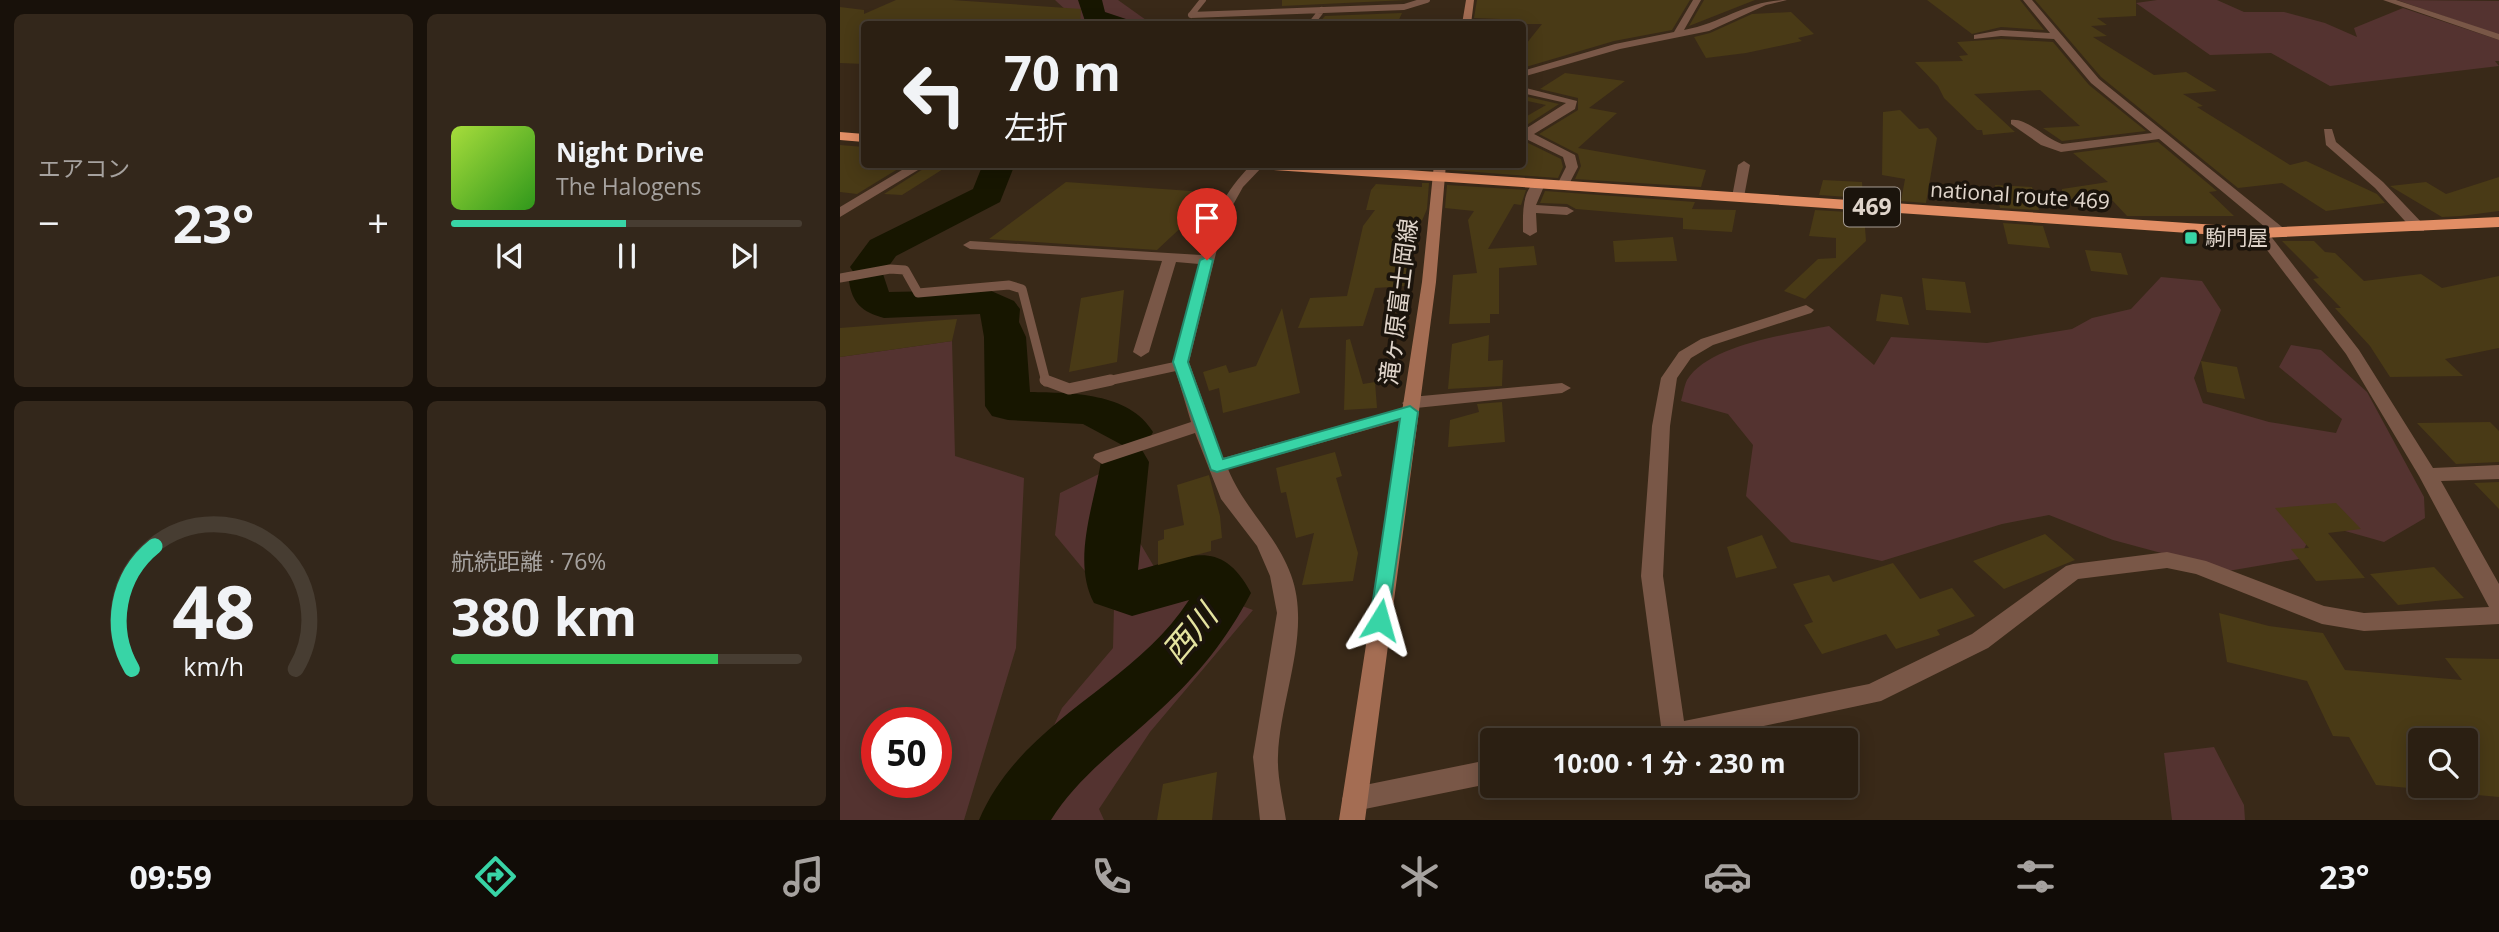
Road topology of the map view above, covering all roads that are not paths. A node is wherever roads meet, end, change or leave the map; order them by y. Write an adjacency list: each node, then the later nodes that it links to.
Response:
1 (1203, 0): 9 (lane)
2 (1427, 0): 8 (lane)
3 (1470, 0): 12 (main road)
4 (1697, 0): 13 (street)
5 (1783, 0): 13 (street)
6 (2027, 0): 14 (street)
7 (2387, 0): 16 (street)
8 (1322, 10): 9 (lane); 11 (lane)
9 (1191, 15): 10 (lane)
10 (1193, 21)
11 (1313, 21)
12 (1467, 21)
13 (1677, 34): 17 (street)
14 (2057, 36): 15 (street); 24 (street)
15 (1976, 37)
16 (2499, 37)
17 (1526, 73)
18 (1526, 91): 21 (street)
19 (2015, 122): 24 (street)
20 (2328, 131): 38 (street)
21 (1526, 133)
22 (1526, 134): 32 (street)
23 (840, 136): 25 (highway)
24 (2158, 136): 41 (street)
25 (861, 138)
26 (1744, 165): 33 (street)
27 (915, 168): 36 (street)
28 (1255, 168): 44 (street)
29 (1348, 168): 30 (highway, national route 469 / 469)
30 (1439, 171): 31 (highway, national route 469 / 469); 50 (main road, 滝ヶ原富士岡線)
31 (1539, 184): 32 (highway, national route 469 / 469); 34 (street)
32 (1563, 185): 33 (highway, national route 469 / 469)
33 (1738, 197): 40 (highway, national route 469 / 469)
34 (1530, 209): 35 (street); 39 (street)
35 (1567, 211)
36 (840, 213)
37 (2499, 222): 38 (highway, national route 469 / 469)
38 (2419, 228): 41 (highway, national route 469 / 469)
39 (1530, 232)
40 (2261, 233): 41 (highway, national route 469 / 469); 55 (street)
41 (2282, 234)
42 (970, 245): 43 (street)
43 (1170, 258): 44 (street); 47 (street)
44 (1207, 260): 48 (street)
45 (840, 278): 48 (lane)
46 (1806, 310): 58 (street)
47 (1141, 352)
48 (1182, 365): 51 (street)
49 (1562, 388): 50 (street)
50 (1410, 407): 53 (street); 61 (main road, 滝ヶ原富士岡線)
51 (1201, 425): 52 (street); 53 (street)
52 (1102, 458)
53 (1217, 466): 62 (street)
54 (2499, 472): 55 (street)
55 (2428, 475): 56 (street)
56 (2496, 592)
57 (2499, 615): 59 (street)
58 (1673, 728)
59 (1704, 728)
60 (1480, 775): 61 (street)
61 (1353, 809)
62 (1273, 820)

